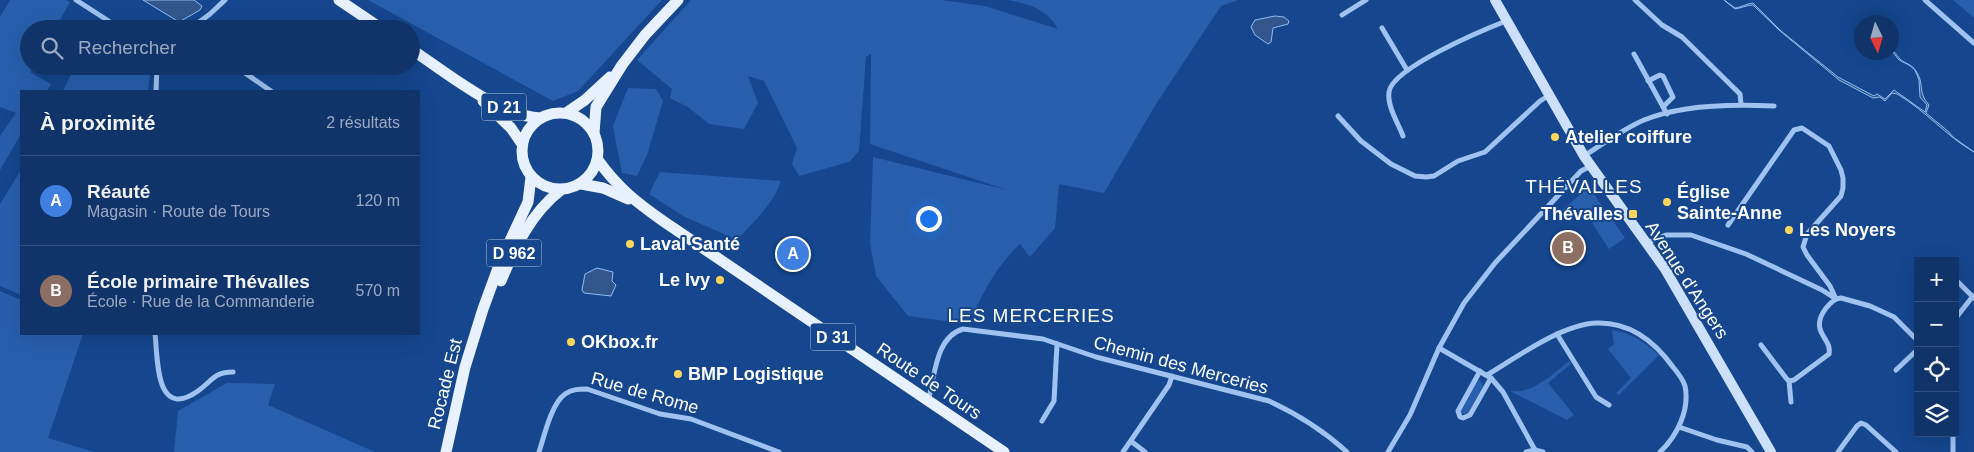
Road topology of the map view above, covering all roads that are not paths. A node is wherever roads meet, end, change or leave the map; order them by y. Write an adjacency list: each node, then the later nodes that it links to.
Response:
1 (76, 0): 10 (street)
2 (225, 0): 11 (street)
3 (339, 0): 12 (main road)
4 (678, 0): 18 (main road)
5 (1366, 0): 9 (street)
6 (1494, 0): 13 (street, Avenue d'Angers)
7 (1635, 0): 27 (street)
8 (1925, 0): 15 (street)
9 (1342, 15)
10 (107, 20)
11 (201, 20)
12 (369, 20)
13 (1506, 21): 19 (street); 26 (street, Avenue d'Angers)
14 (1382, 28): 19 (street)
15 (1974, 43)
16 (1634, 54): 22 (street)
17 (420, 55): 23 (main road, D 21)
18 (622, 66): 30 (main road); 34 (main road)
19 (1407, 70): 35 (street)
20 (157, 75): 24 (street)
21 (248, 75): 25 (street)
22 (1648, 81): 29 (street); 29 (street)
23 (468, 88): 33 (main road, D 21); 36 (main road, D 21)
24 (156, 90)
25 (270, 90)
26 (1548, 96): 32 (street); 37 (street, Avenue d'Angers)
27 (1741, 104): 28 (street); 31 (street)
28 (1774, 106)
29 (1663, 107): 31 (street)
30 (566, 113): 33 (main road); 34 (main road)
31 (1667, 114): 37 (street)
32 (1338, 116)
33 (541, 118): 36 (main road)
34 (594, 133): 38 (main road)
35 (1403, 136)
36 (522, 144): 40 (main road)
37 (1584, 156): 39 (street, Avenue d'Angers)
38 (598, 160): 41 (main road); 43 (main road, Route de Tours / D 31)
39 (1591, 166): 45 (street, Avenue d'Angers); 56 (street)
40 (531, 177): 42 (main road); 50 (main road, Rocade Est / D 962)
41 (581, 184): 42 (main road); 43 (main road, Route de Tours / D 31)
42 (561, 190): 50 (main road, Rocade Est / D 962)
43 (636, 202): 64 (main road, Route de Tours / D 31)
44 (1728, 225): 48 (street)
45 (1646, 243): 48 (street); 84 (street, Avenue d'Angers)
46 (1959, 283): 47 (street)
47 (1973, 298): 49 (street)
48 (1836, 299): 53 (street); 63 (street)
49 (1959, 314)
50 (478, 325): 72 (main road, Rocade Est / D 962)
51 (1557, 334): 62 (street); 66 (street); 68 (street)
52 (155, 335): 60 (street)
53 (1914, 337)
54 (1057, 344): 61 (street, Chemin des Merceries); 64 (street, Chemin des Merceries); 67 (street)
55 (1760, 346): 63 (street)
56 (1439, 348): 59 (street); 79 (street)
57 (1914, 353): 58 (street)
58 (1896, 370)
59 (1480, 371): 62 (street); 62 (street)
60 (233, 372)
61 (1172, 376): 70 (street); 78 (street, Chemin des Merceries)
62 (1489, 376): 71 (street)
63 (1789, 381): 65 (street)
64 (928, 402): 75 (main road, Route de Tours / D 31)
65 (1790, 402)
66 (1609, 405)
67 (1042, 421)
68 (1679, 427): 82 (street); 83 (street)
69 (1953, 437): 87 (street)
70 (1132, 442): 76 (street); 77 (street)
71 (1536, 450): 80 (street); 81 (street)
72 (446, 452)
73 (539, 452): 74 (street, Rue de Rome)
74 (778, 452)
75 (1004, 452)
76 (1123, 452)
77 (1145, 452)
78 (1347, 452)
79 (1388, 452)
80 (1526, 452)
81 (1543, 452)
82 (1660, 452)
83 (1752, 452)
84 (1771, 452)
85 (1838, 452): 86 (street)
86 (1896, 452)
87 (1953, 452)

